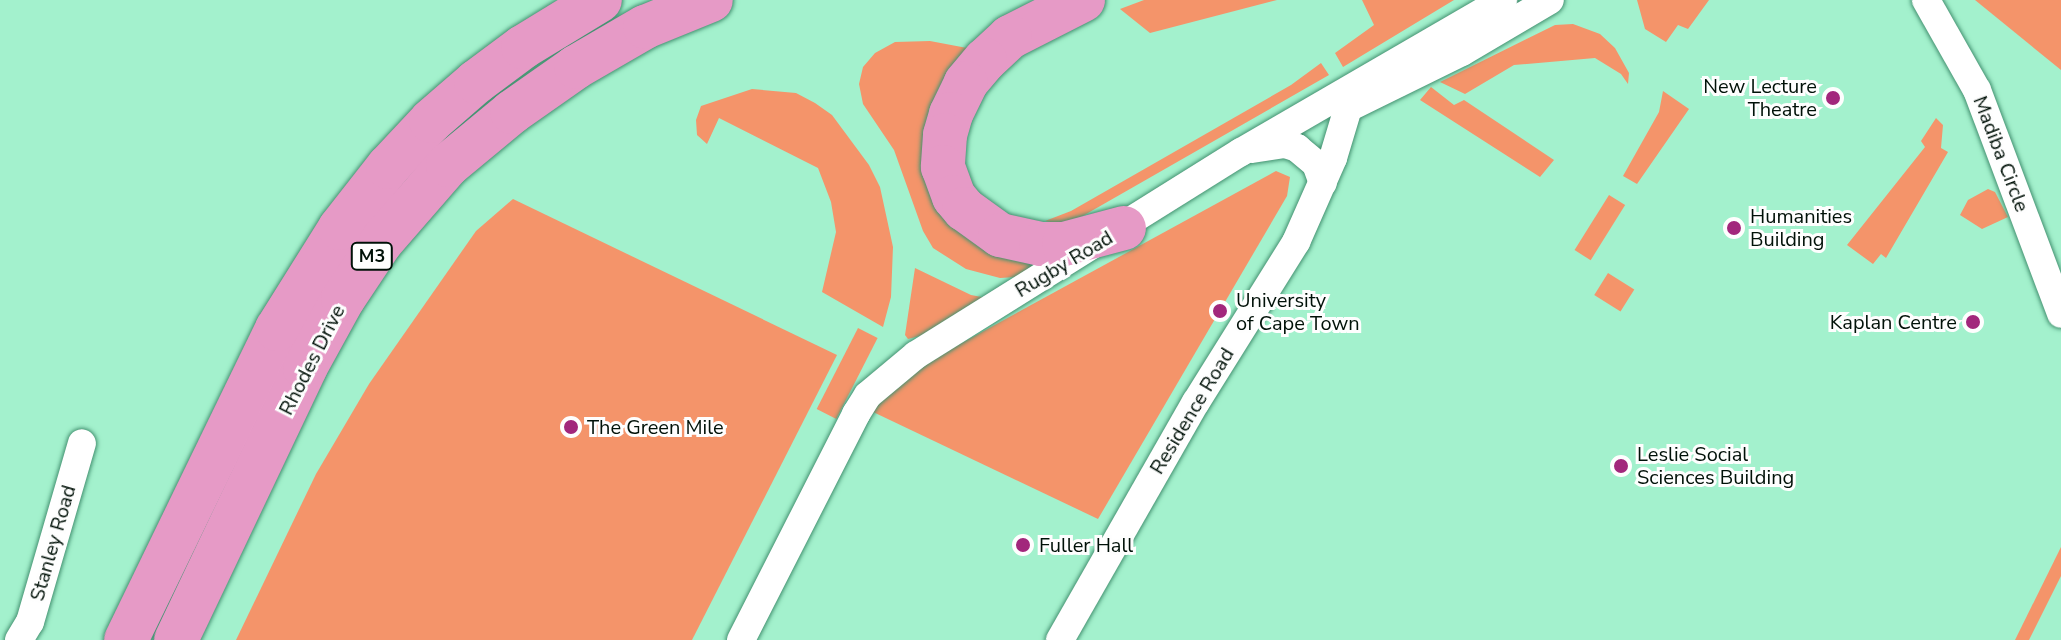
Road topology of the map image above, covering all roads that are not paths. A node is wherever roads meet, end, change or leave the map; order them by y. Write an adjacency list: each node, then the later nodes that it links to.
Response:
1 (600, 0): 13 (highway, Rhodes Drive / M3)
2 (711, 0): 14 (highway, Rhodes Drive / M3)
3 (1083, 0): 9 (highway)
4 (1503, 0): 7 (street, Rugby Road)
5 (1550, 0): 8 (street)
6 (1926, 0): 10 (street, Madiba Circle)
7 (1241, 152): 8 (street); 9 (street, Rugby Road)
8 (1323, 183): 16 (street, Residence Road)
9 (1124, 228): 15 (street, Rugby Road)
10 (2061, 314)
11 (82, 443): 12 (street, Stanley Road)
12 (19, 640)
13 (126, 640)
14 (176, 640)
15 (741, 640)
16 (1060, 640)

